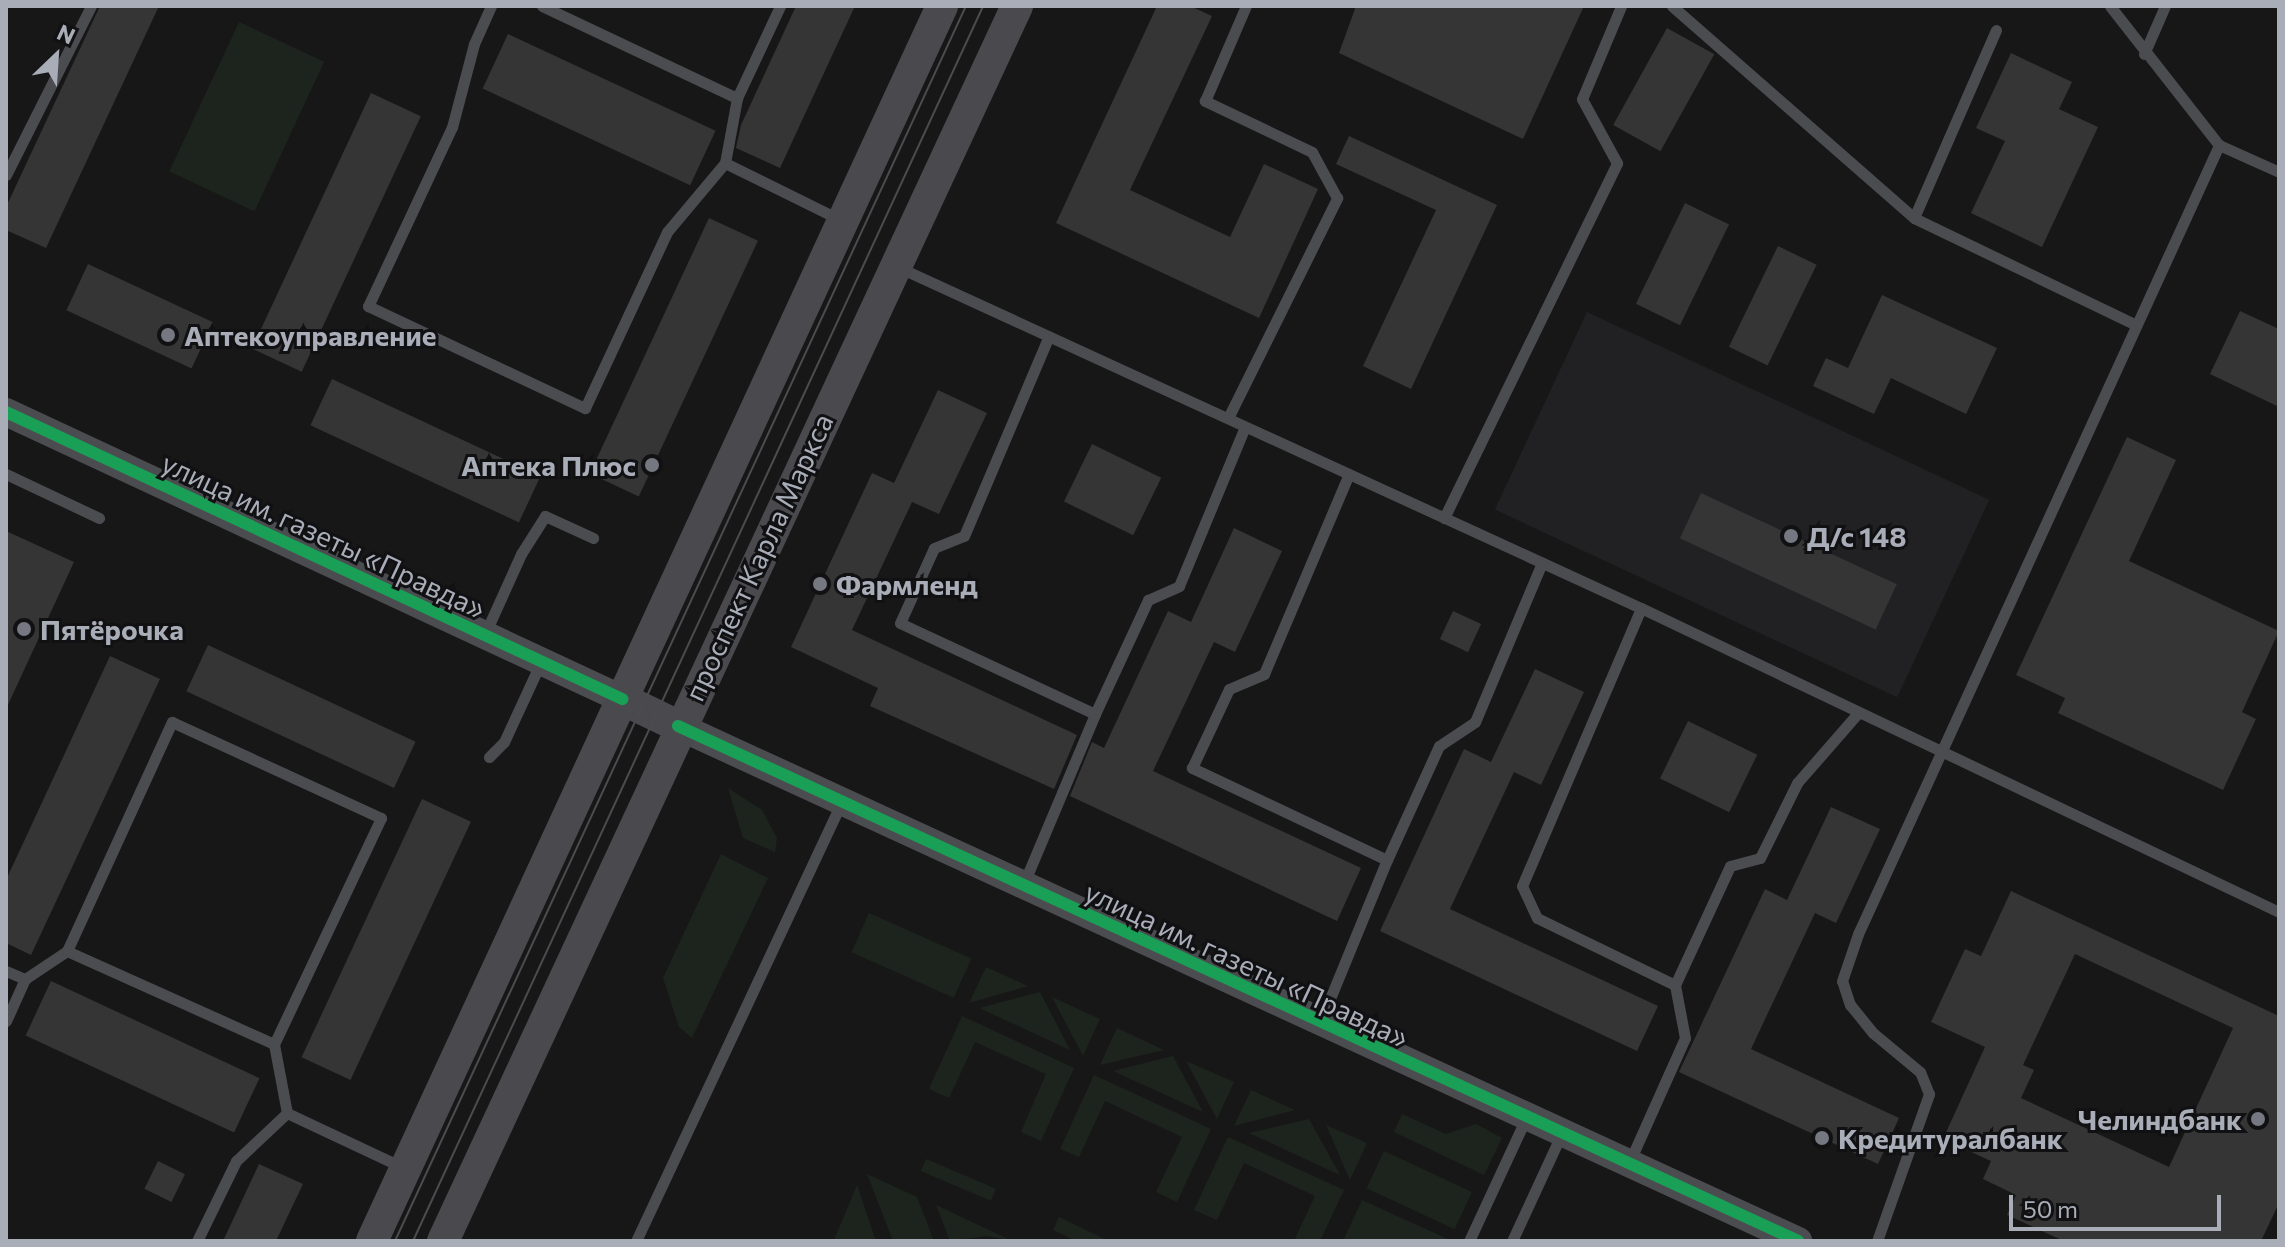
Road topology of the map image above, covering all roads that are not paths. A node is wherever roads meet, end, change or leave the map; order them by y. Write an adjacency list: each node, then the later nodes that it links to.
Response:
1 (91, 6): 18 (lane)
2 (491, 6): 16 (lane)
3 (542, 6): 14 (lane)
4 (780, 6): 14 (lane)
5 (942, 6): 20 (main road)
6 (1017, 6): 21 (main road, проспект Карла Маркса)
7 (1246, 6): 25 (lane)
8 (1621, 6): 30 (lane)
9 (1672, 6): 19 (lane)
10 (2110, 6): 13 (lane)
11 (2165, 6): 13 (lane)
12 (1996, 30): 19 (lane)
13 (2144, 54): 15 (lane)
14 (737, 98): 16 (lane)
15 (2219, 145): 17 (lane); 22 (lane)
16 (725, 163): 20 (lane)
17 (2279, 172)
18 (6, 175)
19 (1914, 218): 22 (lane)
20 (845, 222): 36 (main road)
21 (896, 266): 23 (lane); 39 (main road, проспект Карла Маркса)
22 (2136, 325): 40 (lane)
23 (1049, 336): 25 (lane); 38 (lane)
24 (6, 412): 34 (street, улица им. газеты «Правда»)
25 (1228, 418): 26 (lane)
26 (1245, 427): 28 (lane); 38 (lane)
27 (6, 474): 29 (lane)
28 (1349, 474): 30 (lane); 43 (lane)
29 (99, 518)
30 (1444, 518): 32 (lane)
31 (593, 538): 34 (lane)
32 (1542, 563): 33 (lane); 43 (lane)
33 (1641, 608): 37 (lane); 49 (lane)
34 (483, 636): 35 (street, улица им. газеты «Правда»)
35 (541, 662): 36 (street, улица им. газеты «Правда»); 41 (lane)
36 (622, 699): 39 (main road, улица им. газеты «Правда»); 57 (main road)
37 (1858, 713): 40 (lane); 49 (lane)
38 (1095, 714): 44 (lane)
39 (678, 726): 42 (street, улица им. газеты «Правда»); 60 (main road, проспект Карла Маркса)
40 (1943, 754): 45 (lane); 65 (lane)
41 (489, 757)
42 (840, 805): 44 (street, улица им. газеты «Правда»); 61 (lane)
43 (1387, 860): 51 (lane)
44 (1022, 887): 51 (street, улица им. газеты «Правда»)
45 (2279, 912)
46 (67, 951): 48 (lane); 52 (lane); 52 (lane)
47 (6, 971): 48 (lane)
48 (25, 979): 50 (lane)
49 (1675, 985): 56 (lane)
50 (6, 1021)
51 (1320, 1023): 54 (street, улица им. газеты «Правда»)
52 (274, 1044): 53 (lane)
53 (287, 1113): 57 (lane); 58 (lane)
54 (1526, 1117): 55 (street, улица им. газеты «Правда»); 62 (lane)
55 (1562, 1133): 56 (street, улица им. газеты «Правда»); 63 (lane)
56 (1628, 1163): 64 (street, улица им. газеты «Правда»)
57 (405, 1168): 59 (main road)
58 (197, 1241)
59 (372, 1241)
60 (443, 1241)
61 (636, 1241)
62 (1469, 1241)
63 (1512, 1241)
64 (1798, 1241)
65 (1877, 1241)

